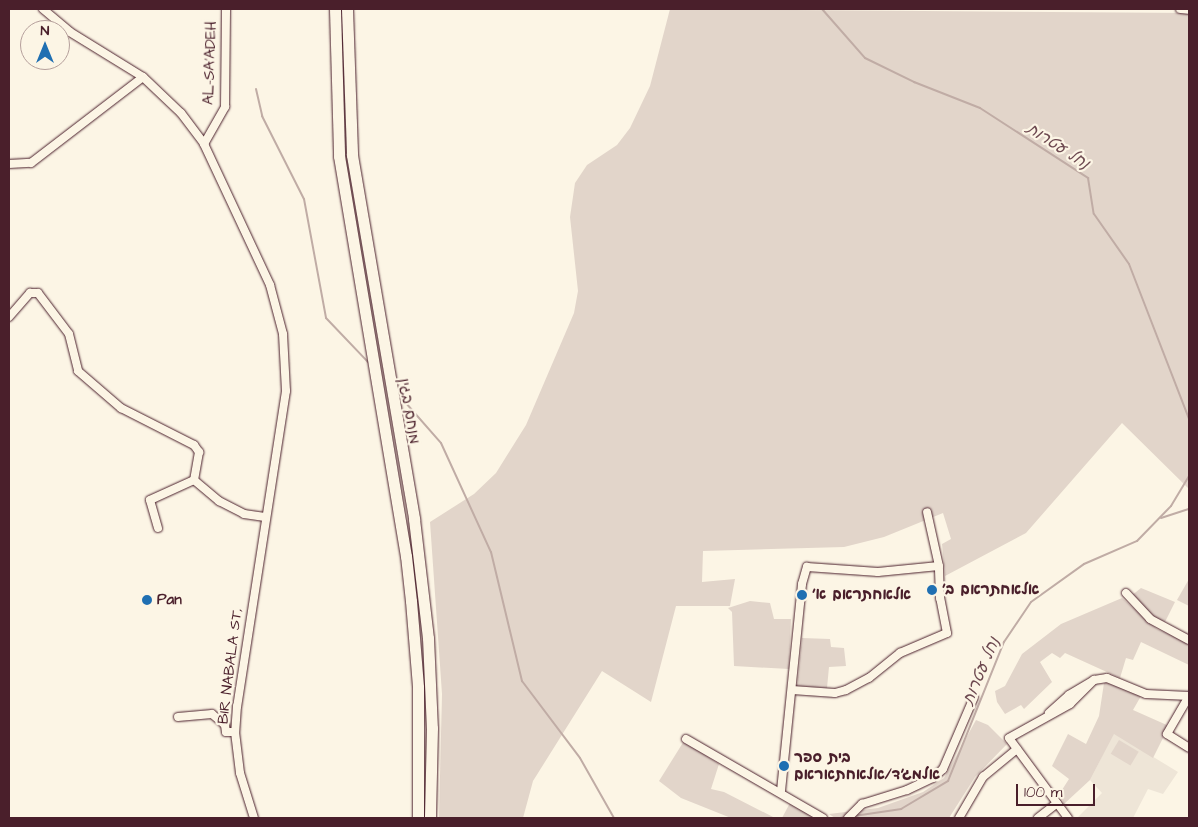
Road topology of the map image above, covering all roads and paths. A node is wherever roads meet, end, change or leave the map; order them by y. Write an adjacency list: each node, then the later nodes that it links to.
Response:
1 (43, 9): 7 (street, BIR NABALA ST,)
2 (226, 9): 8 (street, AL-SA'ADEH)
3 (335, 9): 29 (highway, מנחם בגין)
4 (347, 9): 30 (highway, מנחם בגין)
5 (1180, 9): 6 (street)
6 (1189, 10)
7 (144, 77): 8 (street, BIR NABALA ST,); 9 (street)
8 (204, 144): 13 (street, BIR NABALA ST,)
9 (9, 164)
10 (9, 317): 11 (street)
11 (194, 480): 13 (street); 14 (street)
12 (927, 512): 15 (street)
13 (265, 517): 22 (street, BIR NABALA ST,)
14 (158, 528)
15 (939, 566): 18 (street); 18 (street)
16 (1126, 593): 17 (street)
17 (1189, 640)
18 (792, 690): 26 (street)
19 (974, 697): 32 (street)
20 (1188, 700): 24 (street); 25 (street)
21 (178, 717): 22 (street)
22 (235, 732): 28 (street, BIR NABALA ST,)
23 (686, 739): 26 (street)
24 (1189, 748)
25 (1017, 749): 27 (street); 33 (street)
26 (781, 791): 31 (street)
27 (1057, 803): 34 (street); 35 (street)
28 (254, 818)
29 (418, 818)
30 (430, 818)
31 (823, 818)
32 (848, 818)
33 (959, 818)
34 (1038, 818)
35 (1068, 818)

